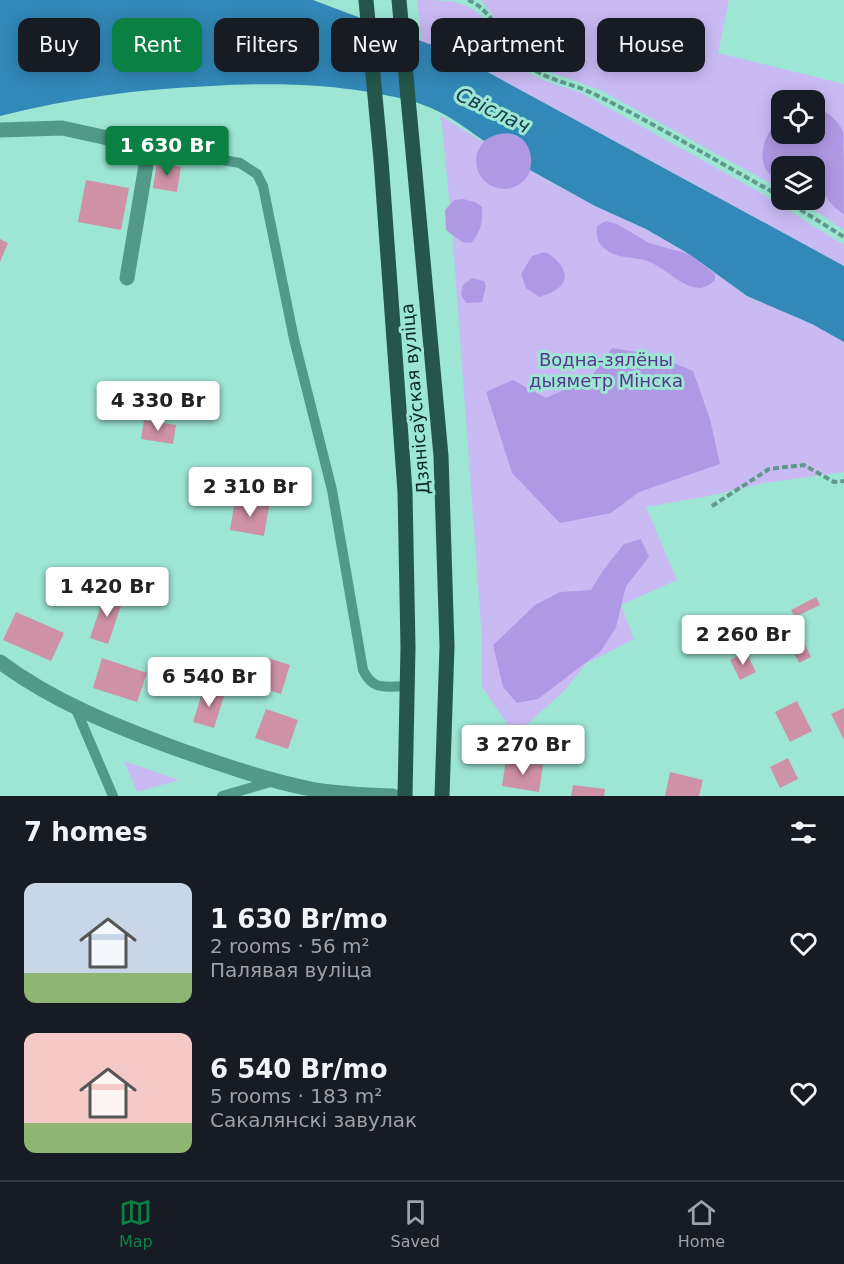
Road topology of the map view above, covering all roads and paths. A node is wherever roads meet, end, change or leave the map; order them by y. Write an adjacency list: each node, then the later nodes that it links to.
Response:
1 (366, 0): 14 (main road, Дзянісаўская вуліца)
2 (399, 0): 21 (main road, Дзянісаўская вуліца)
3 (468, 0): 4 (path)
4 (475, 1): 7 (path)
5 (0, 130): 6 (street)
6 (149, 147): 10 (street); 14 (lane)
7 (771, 191)
8 (802, 210): 9 (path)
9 (844, 237)
10 (127, 278)
11 (844, 481): 12 (path)
12 (712, 506)
13 (0, 662): 15 (street)
14 (407, 686): 20 (main road, Дзянісаўская вуліца)
15 (75, 707): 16 (street); 17 (lane)
16 (274, 781): 18 (lane); 19 (street)
17 (112, 796)
18 (222, 796)
19 (393, 796)
20 (405, 796)
21 (442, 796): 22 (street)
22 (448, 796)

